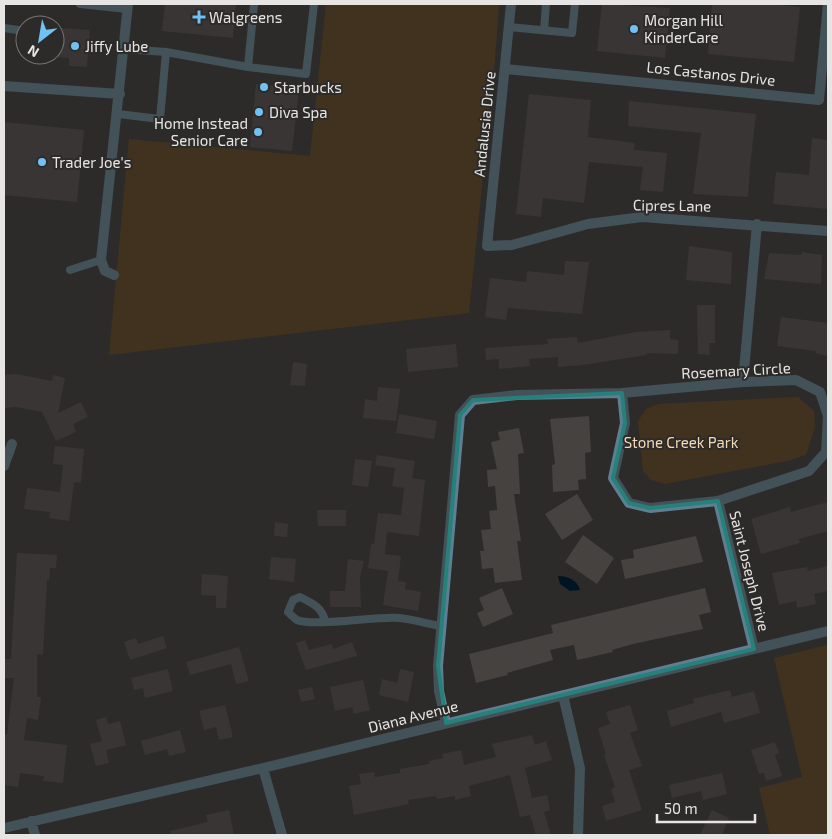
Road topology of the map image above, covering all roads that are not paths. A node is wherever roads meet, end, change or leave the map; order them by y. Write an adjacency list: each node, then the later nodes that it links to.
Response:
1 (75, 4): 2 (lane)
2 (80, 4): 9 (lane)
3 (254, 4): 15 (lane)
4 (314, 4): 15 (lane)
5 (511, 4): 10 (street, Andalusia Drive)
6 (546, 4): 11 (lane)
7 (575, 4): 11 (lane)
8 (828, 4): 14 (street, Los Castanos Drive)
9 (128, 6): 12 (street)
10 (509, 27): 11 (lane); 16 (street, Andalusia Drive)
11 (544, 30)
12 (124, 49): 13 (lane); 18 (street)
13 (166, 52): 15 (lane); 19 (lane)
14 (825, 66): 16 (street, Los Castanos Drive)
15 (248, 67)
16 (505, 69): 22 (street, Andalusia Drive)
17 (4, 86): 18 (street)
18 (120, 94): 19 (street)
19 (118, 114): 23 (street)
20 (757, 224): 21 (street, Cipres Lane); 22 (street, Cipres Lane); 26 (street)
21 (828, 231)
22 (487, 246)
23 (101, 260): 24 (lane); 25 (street)
24 (70, 270)
25 (114, 275)
26 (742, 382): 27 (street, Rosemary Circle); 30 (street, Rosemary Circle)
27 (622, 393): 30 (street, Rosemary Circle); 32 (street, Rosemary Circle)
28 (12, 444): 29 (street)
29 (4, 466)
30 (718, 501): 34 (street, Saint Joseph Drive)
31 (325, 621): 31 (lane); 32 (lane)
32 (441, 626): 36 (street, Rosemary Circle)
33 (828, 631): 34 (street, Diana Avenue)
34 (754, 649): 35 (street, Diana Avenue)
35 (563, 695): 36 (street, Diana Avenue); 42 (street)
36 (446, 723): 37 (street, Diana Avenue)
37 (263, 768): 38 (street, Diana Avenue); 41 (street)
38 (31, 821): 39 (street, Diana Avenue); 40 (street)
39 (4, 828)
40 (35, 835)
41 (282, 835)
42 (578, 835)

